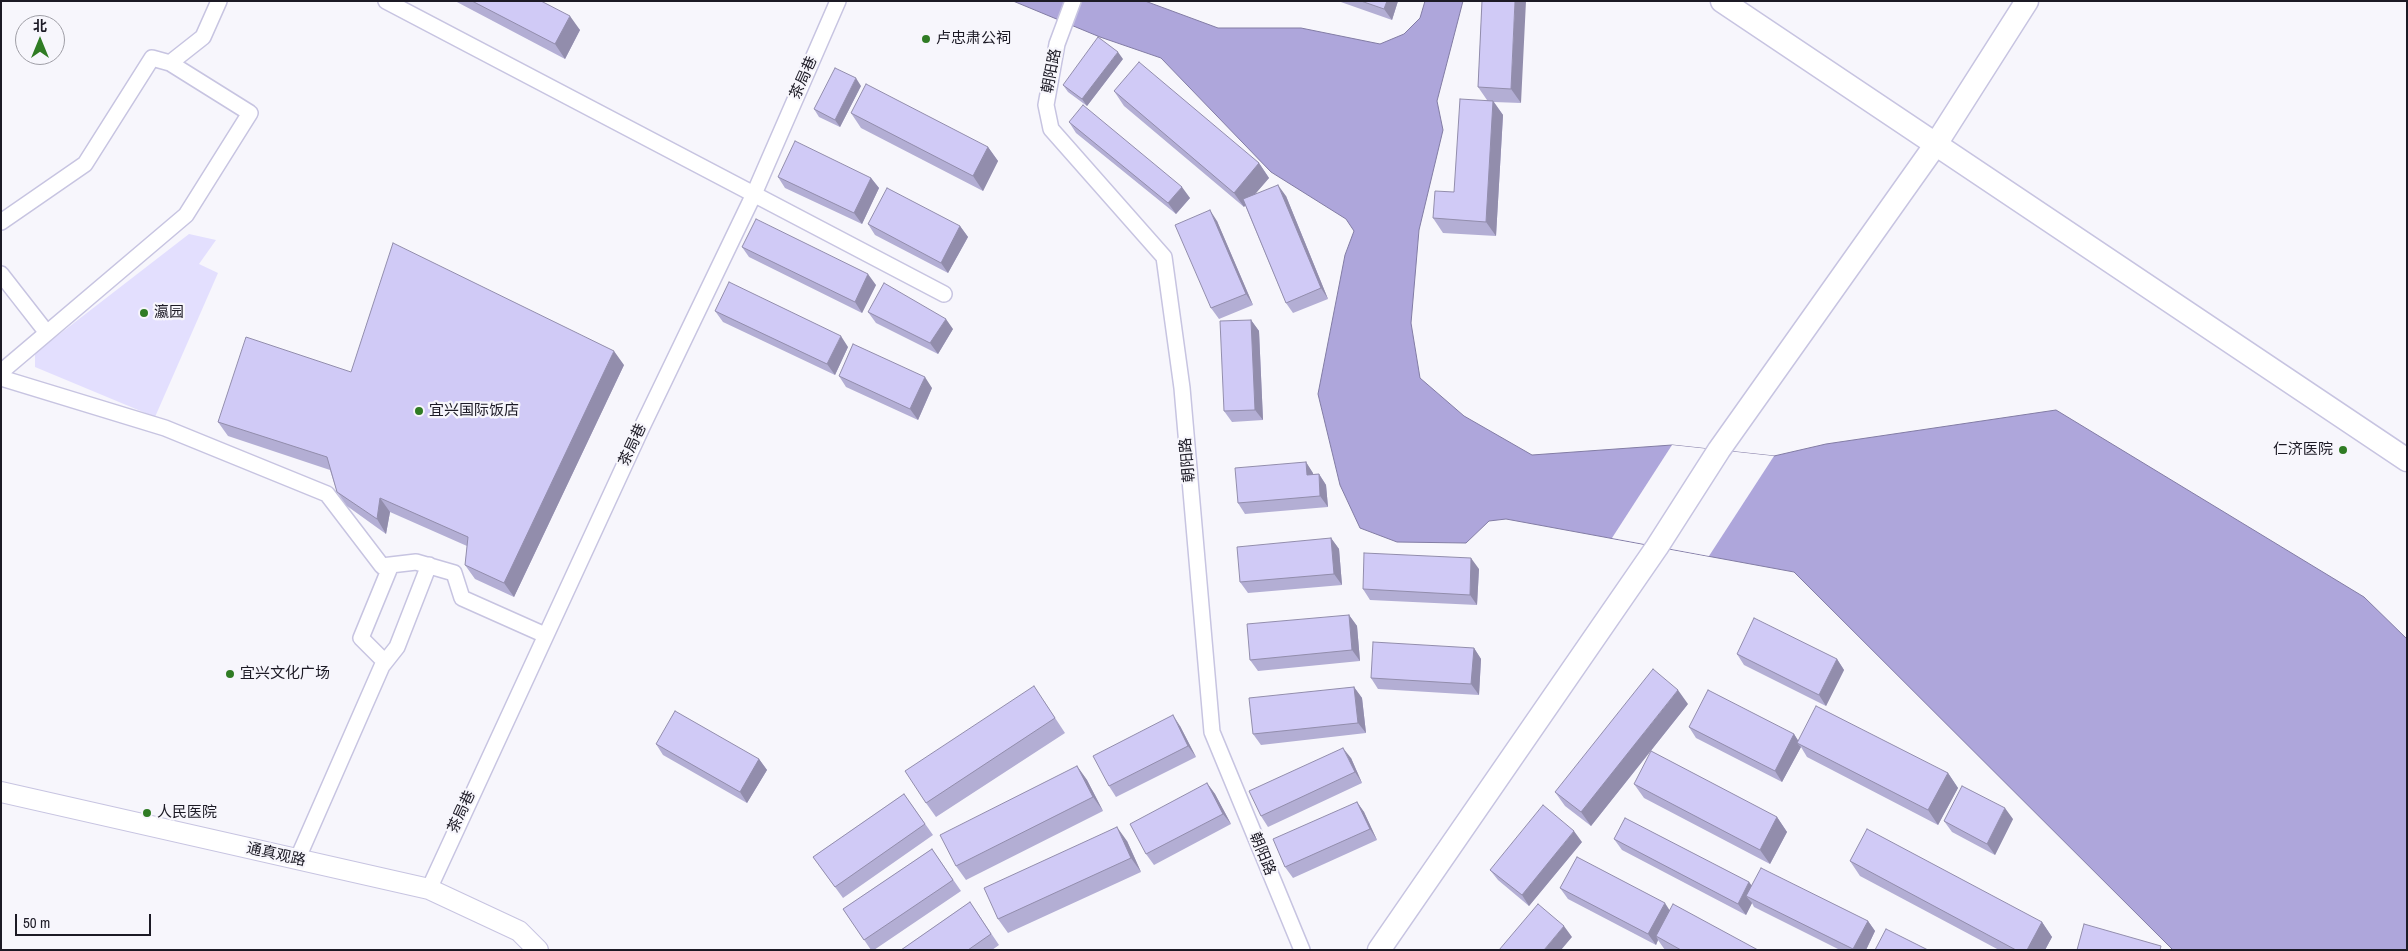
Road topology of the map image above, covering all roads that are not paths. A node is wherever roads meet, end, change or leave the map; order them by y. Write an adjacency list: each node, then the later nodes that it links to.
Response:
1 (219, 1): 7 (street)
2 (386, 1): 9 (street)
3 (838, 1): 9 (street, 茶局巷)
4 (1073, 1): 25 (street, 朝阳路)
5 (1722, 1): 8 (main road)
6 (2027, 1): 8 (main road)
7 (170, 63): 10 (street); 13 (street)
8 (1936, 144): 16 (main road); 26 (main road)
9 (754, 194): 12 (street); 19 (street, 茶局巷)
10 (1, 222)
11 (1, 274): 13 (street)
12 (944, 294)
13 (47, 333): 14 (street)
14 (1, 372)
15 (1, 378): 17 (street)
16 (2407, 460)
17 (391, 565): 18 (street); 20 (street)
18 (429, 565): 19 (street); 20 (street)
19 (545, 635): 23 (street, 茶局巷)
20 (385, 662): 22 (street)
21 (1, 792): 22 (street, 通真观路)
22 (297, 860): 23 (street, 通真观路)
23 (429, 889): 24 (street, 通真观路)
24 (538, 950)
25 (1302, 950)
26 (1379, 950)

